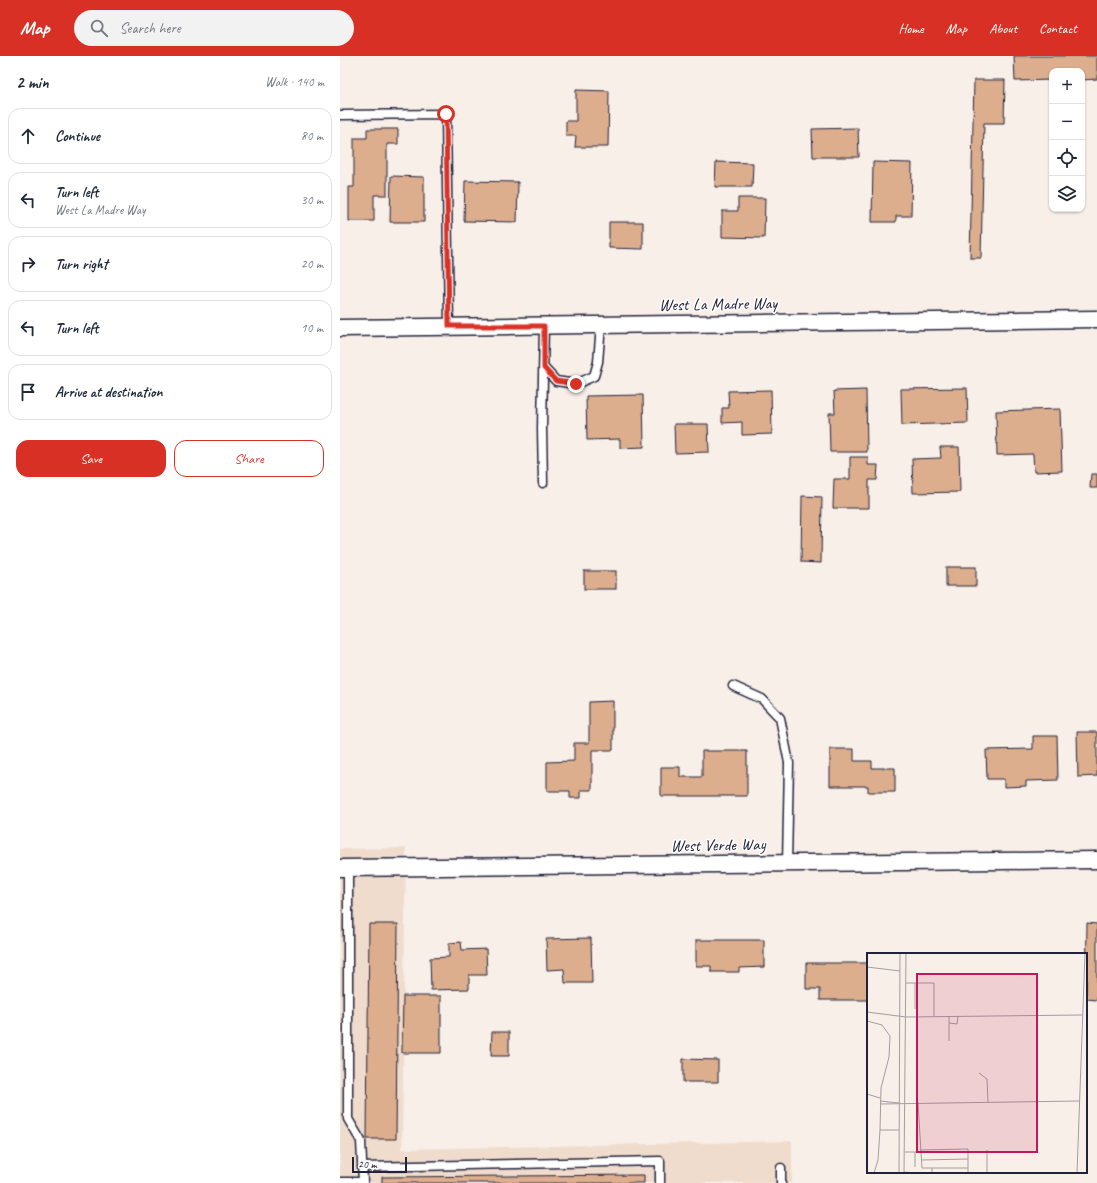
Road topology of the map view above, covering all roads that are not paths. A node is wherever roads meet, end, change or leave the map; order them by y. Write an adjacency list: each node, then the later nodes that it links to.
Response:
1 (340, 115): 4 (lane)
2 (1097, 319): 3 (street, West La Madre Way)
3 (601, 325): 5 (street, West La Madre Way); 7 (lane)
4 (449, 326): 5 (street, West La Madre Way); 6 (street, West La Madre Way)
5 (544, 326): 7 (lane)
6 (340, 328)
7 (544, 368): 8 (lane)
8 (542, 483)
9 (733, 686): 11 (lane)
10 (1097, 860): 11 (street, West Verde Way)
11 (787, 864): 12 (street, West Verde Way)
12 (344, 868): 13 (lane)
13 (362, 1167): 16 (lane); 17 (lane)
14 (781, 1168): 18 (lane)
15 (340, 1182): 16 (lane)
16 (363, 1182)
17 (660, 1183)
18 (781, 1183)

